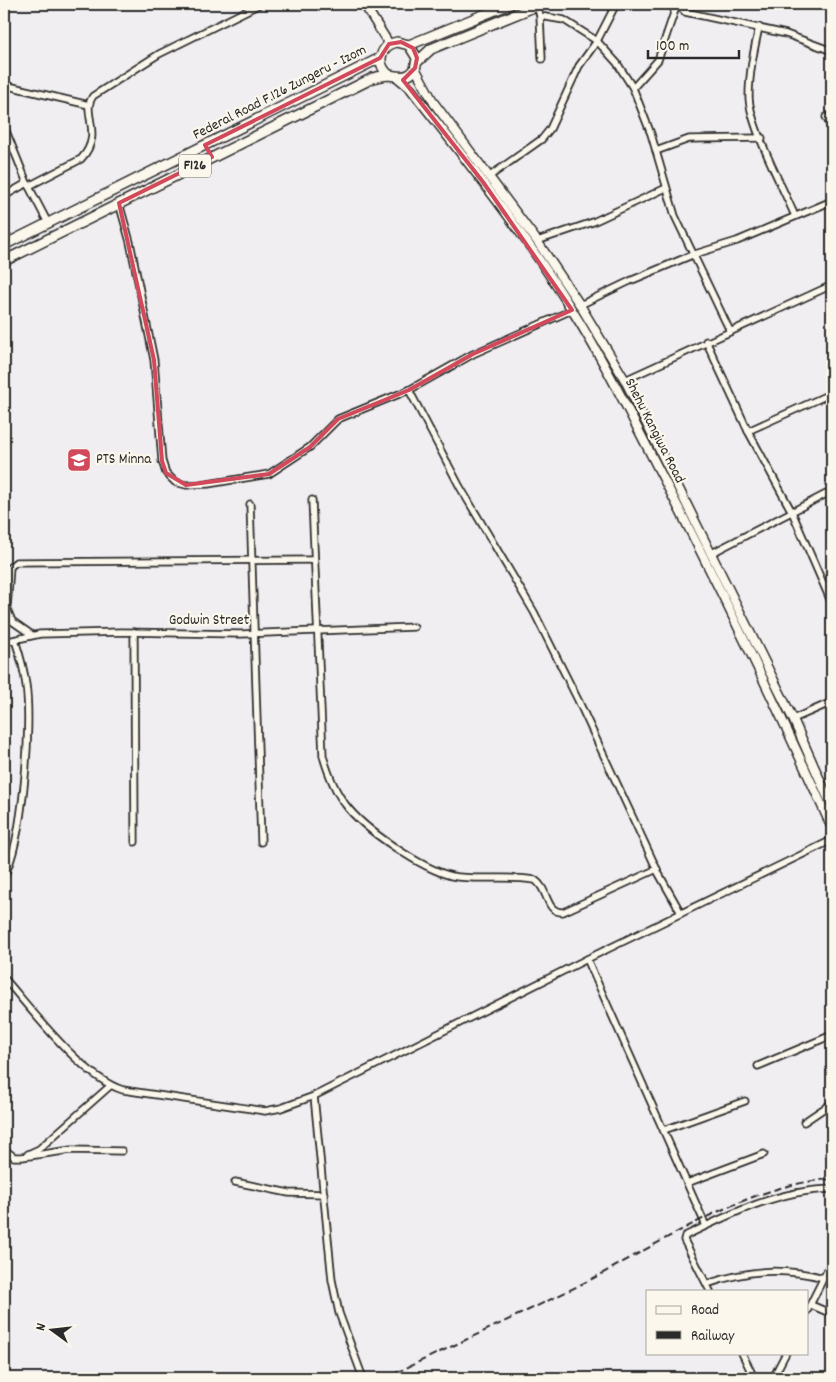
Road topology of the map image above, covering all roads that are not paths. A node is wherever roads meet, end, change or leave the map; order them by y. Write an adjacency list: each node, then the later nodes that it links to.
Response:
1 (260, 4): 19 (street)
2 (364, 4): 9 (main road)
3 (510, 4): 10 (main road)
4 (539, 4): 6 (street); 14 (main road)
5 (616, 4): 8 (street)
6 (540, 16): 8 (street); 13 (street)
7 (759, 28): 11 (street); 18 (street); 23 (street)
8 (597, 42): 18 (street); 27 (street)
9 (389, 44): 10 (main road); 12 (main road)
10 (409, 44): 14 (main road)
11 (832, 51)
12 (380, 58): 15 (main road); 24 (main road, Federal Road F.126 Zungeru - Izom / F126)
13 (542, 60)
14 (416, 66): 16 (main road); 27 (main road, Shehu Kangiwa Road)
15 (389, 75): 16 (main road); 26 (main road, Federal Road F.126 Zungeru - Izom / F126)
16 (398, 78): 41 (main road, Shehu Kangiwa Road)
17 (4, 85): 19 (street)
18 (633, 88): 25 (street)
19 (89, 105): 28 (street)
20 (826, 117): 22 (street)
21 (4, 126): 28 (street)
22 (832, 129)
23 (762, 138): 25 (street); 33 (street)
24 (205, 145): 26 (main road); 34 (main road, Federal Road F.126 Zungeru - Izom / F126)
25 (656, 151): 29 (street)
26 (212, 157): 32 (main road, Federal Road F.126 Zungeru - Izom / F126)
27 (490, 176): 35 (main road, Shehu Kangiwa Road)
28 (28, 184): 30 (street); 34 (street)
29 (666, 188): 35 (street); 37 (street)
30 (4, 196)
31 (832, 201): 33 (street)
32 (119, 204): 38 (main road, Federal Road F.126 Zungeru - Izom / F126); 45 (street)
33 (795, 216): 37 (street)
34 (48, 223): 36 (main road, Federal Road F.126 Zungeru - Izom / F126)
35 (537, 241): 40 (main road, Shehu Kangiwa Road)
36 (4, 245)
37 (692, 255): 40 (street); 42 (street)
38 (4, 261)
39 (832, 285): 42 (street)
40 (580, 305): 44 (main road, Shehu Kangiwa Road)
41 (572, 310): 45 (street); 66 (main road, Shehu Kangiwa Road)
42 (730, 331): 43 (street)
43 (706, 341): 44 (street); 47 (street)
44 (625, 380): 52 (main road, Shehu Kangiwa Road)
45 (409, 390): 70 (street)
46 (832, 393): 47 (street)
47 (748, 432): 51 (street)
48 (832, 491): 51 (street)
49 (312, 500): 53 (street)
50 (250, 504): 54 (street)
51 (792, 512): 52 (street); 55 (street)
52 (710, 554): 64 (main road, Shehu Kangiwa Road)
53 (314, 560): 54 (street); 57 (street)
54 (252, 562): 59 (street); 60 (street)
55 (832, 604)
56 (414, 627): 57 (street, Godwin Street)
57 (316, 631): 59 (street, Godwin Street); 70 (street)
58 (134, 632): 59 (street, Godwin Street); 60 (street, Godwin Street); 68 (street)
59 (255, 633): 69 (street)
60 (32, 635): 61 (street, Godwin Street)
61 (15, 640): 62 (street, Godwin Street); 71 (street)
62 (4, 642)
63 (832, 702): 64 (street)
64 (793, 719): 65 (main road, Shehu Kangiwa Road)
65 (832, 807)
66 (832, 828)
67 (832, 840): 72 (street)
68 (136, 842)
69 (261, 842)
70 (657, 869): 72 (street)
71 (4, 876)
72 (682, 913): 73 (street)
73 (587, 959): 78 (street); 82 (street)
74 (4, 978): 77 (street)
75 (832, 1035): 76 (street)
76 (758, 1066)
77 (110, 1086): 78 (street); 86 (street)
78 (314, 1096): 90 (street)
79 (745, 1101): 82 (street)
80 (832, 1103): 81 (street)
81 (804, 1122)
82 (664, 1130): 88 (street)
83 (4, 1149): 86 (street)
84 (122, 1151): 86 (street)
85 (764, 1154): 88 (street)
86 (22, 1157)
87 (235, 1182): 90 (street)
88 (687, 1183): 91 (street)
89 (832, 1189): 91 (street)
90 (324, 1194): 101 (street)
91 (706, 1226): 94 (street)
92 (832, 1261): 93 (street)
93 (824, 1278): 94 (street); 96 (street)
94 (707, 1284): 95 (street)
95 (710, 1290)
96 (810, 1305): 97 (street); 98 (street)
97 (808, 1309)
98 (832, 1314)
99 (742, 1354): 102 (street)
100 (785, 1354): 103 (street)
101 (363, 1378)
102 (754, 1378)
103 (773, 1378)

